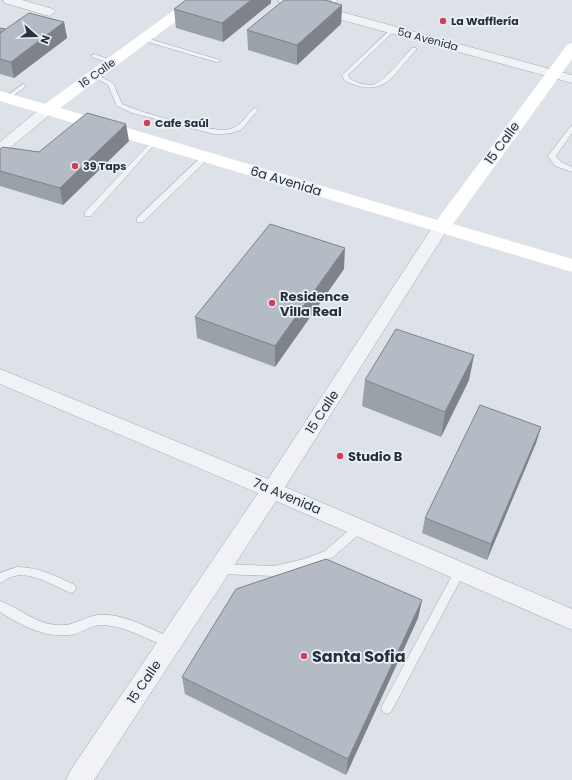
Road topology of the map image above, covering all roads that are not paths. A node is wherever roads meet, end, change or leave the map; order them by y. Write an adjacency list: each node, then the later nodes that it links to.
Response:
1 (9, 0): 6 (street)
2 (197, 0): 8 (street, 16 Calle)
3 (284, 0): 5 (street, 5a Avenida)
4 (335, 0): 5 (lane)
5 (323, 11): 7 (street, 5a Avenida)
6 (50, 12)
7 (392, 30): 10 (lane); 14 (street, 5a Avenida)
8 (143, 39): 12 (lane); 13 (street, 16 Calle)
9 (572, 48): 14 (street, 15 Calle)
10 (414, 49)
11 (94, 56): 13 (lane)
12 (218, 61)
13 (112, 62): 15 (street, 16 Calle)
14 (553, 74): 16 (street, 5a Avenida); 28 (street, 15 Calle)
15 (94, 75): 19 (street, 16 Calle); 20 (lane)
16 (572, 79)
17 (24, 86): 18 (lane)
18 (3, 97): 19 (street, 6a Avenida)
19 (47, 110): 22 (street, 6a Avenida); 23 (street, 16 Calle)
20 (255, 110)
21 (572, 128): 25 (lane)
22 (154, 142): 24 (street, 6a Avenida); 26 (lane)
23 (0, 149)
24 (206, 157): 27 (lane); 28 (street, 6a Avenida)
25 (572, 170)
26 (88, 214)
27 (140, 220)
28 (441, 227): 29 (street, 6a Avenida); 31 (street, 15 Calle)
29 (572, 266)
30 (0, 376): 31 (street, 7a Avenida)
31 (272, 490): 32 (street, 7a Avenida); 33 (street, 15 Calle)
32 (359, 528): 33 (lane); 34 (street, 7a Avenida)
33 (219, 569): 39 (street, 15 Calle)
34 (460, 571): 38 (street, 7a Avenida); 40 (lane)
35 (0, 578): 36 (lane)
36 (71, 588)
37 (0, 606): 39 (lane)
38 (572, 620)
39 (170, 643): 41 (street, 15 Calle)
40 (387, 708)
41 (79, 780)

